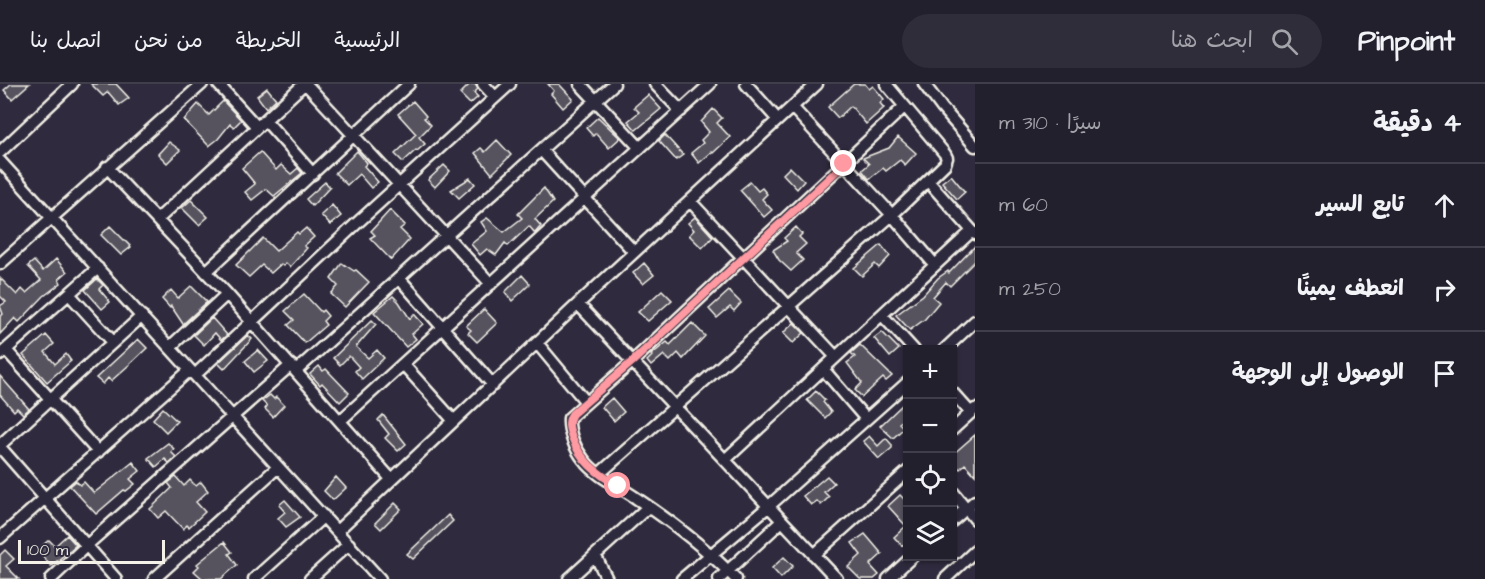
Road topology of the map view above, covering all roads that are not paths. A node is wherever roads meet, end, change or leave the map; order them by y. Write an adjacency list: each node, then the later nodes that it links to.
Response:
1 (72, 84): 27 (street)
2 (202, 84): 30 (street)
3 (218, 84): 22 (street)
4 (305, 84): 22 (street); 23 (street)
5 (410, 84): 23 (street)
6 (483, 84): 16 (street)
7 (510, 84): 16 (street)
8 (580, 84): 17 (street)
9 (614, 84): 17 (street)
10 (655, 84): 20 (street)
11 (710, 84): 20 (street)
12 (746, 84): 21 (street)
13 (817, 84): 18 (street)
14 (886, 84): 19 (street)
15 (924, 84): 24 (street)
16 (495, 98): 33 (street)
17 (596, 101): 25 (street); 26 (street)
18 (792, 107): 21 (street); 29 (street)
19 (904, 107): 29 (street); 32 (street)
20 (681, 111): 25 (street)
21 (778, 120): 35 (street)
22 (261, 124): 31 (street); 38 (street)
23 (354, 135): 31 (street); 33 (street)
24 (974, 144)
25 (640, 148): 34 (street)
26 (541, 150): 34 (street); 40 (street)
27 (0, 152)
28 (0, 161): 37 (street)
29 (844, 164): 36 (street); 42 (street)
30 (107, 167): 37 (street); 38 (street)
31 (313, 174): 46 (street)
32 (928, 182): 36 (street); 39 (street)
33 (400, 185): 40 (street); 55 (street)
34 (586, 198): 41 (street); 48 (street)
35 (690, 201): 41 (street); 42 (street)
36 (892, 215): 44 (street); 52 (street)
37 (52, 218): 43 (street); 45 (street)
38 (157, 220): 46 (street)
39 (974, 232): 44 (street)
40 (447, 237): 47 (street); 48 (street)
41 (634, 252): 51 (street)
42 (743, 259): 52 (street); 65 (street)
43 (0, 264)
44 (935, 265): 53 (street)
45 (98, 268): 49 (street); 54 (street)
46 (206, 272): 50 (street)
47 (399, 278): 57 (street); 67 (street)
48 (490, 284): 57 (street)
49 (69, 294): 58 (street); 63 (street)
50 (227, 294): 55 (street); 62 (street)
51 (578, 304): 59 (street); 65 (street)
52 (789, 306): 64 (street); 75 (street)
53 (882, 315): 60 (street); 64 (street)
54 (142, 316): 58 (street); 62 (street)
55 (252, 321): 67 (street); 69 (street)
56 (975, 321): 61 (street)
57 (443, 327): 66 (street); 70 (street)
58 (113, 342): 73 (street)
59 (537, 343): 70 (street); 74 (street)
60 (909, 345)
61 (949, 345)
62 (170, 347): 69 (street)
63 (3, 353): 73 (street)
64 (836, 357): 68 (street)
65 (632, 362): 74 (street); 75 (street)
66 (403, 364): 79 (street); 80 (street)
67 (294, 368): 77 (street); 79 (street)
68 (823, 369): 78 (street); 84 (street)
69 (193, 373): 77 (street); 83 (street)
70 (493, 386): 80 (street)
71 (903, 386): 78 (street)
72 (957, 397): 76 (street)
73 (50, 399): 82 (street); 83 (street)
74 (586, 402): 86 (street)
75 (675, 408): 84 (street); 86 (street)
76 (973, 411): 81 (street)
77 (233, 417): 85 (street); 101 (street)
78 (866, 419): 92 (street)
79 (340, 421): 88 (street)
80 (454, 421): 88 (street)
81 (957, 425)
82 (0, 446): 90 (street)
83 (98, 452): 90 (street)
84 (726, 459): 92 (street)
85 (278, 467): 94 (street); 110 (street)
86 (599, 474): 93 (street)
87 (903, 475): 105 (street)
88 (391, 478): 98 (street)
89 (957, 495): 91 (street)
90 (46, 497): 99 (street); 101 (street)
91 (971, 505): 95 (street); 96 (street)
92 (768, 506): 97 (street); 103 (street)
93 (648, 507): 103 (street); 104 (street)
94 (324, 516): 98 (street); 111 (street)
95 (957, 517)
96 (975, 519)
97 (782, 521): 105 (street); 107 (street)
98 (337, 531): 100 (street)
99 (0, 538)
100 (349, 544): 112 (street); 113 (street)
101 (87, 545): 108 (street); 109 (street)
102 (975, 551): 120 (street)
103 (711, 553): 107 (street); 116 (street)
104 (596, 555): 114 (street); 115 (street)
105 (814, 555): 118 (street)
106 (908, 561): 119 (street)
107 (732, 575): 117 (street)
108 (51, 579)
109 (116, 579)
110 (154, 579)
111 (254, 579)
112 (310, 579)
113 (380, 579)
114 (569, 579)
115 (607, 579)
116 (682, 579)
117 (719, 579)
118 (837, 579)
119 (888, 579)
120 (945, 579)

